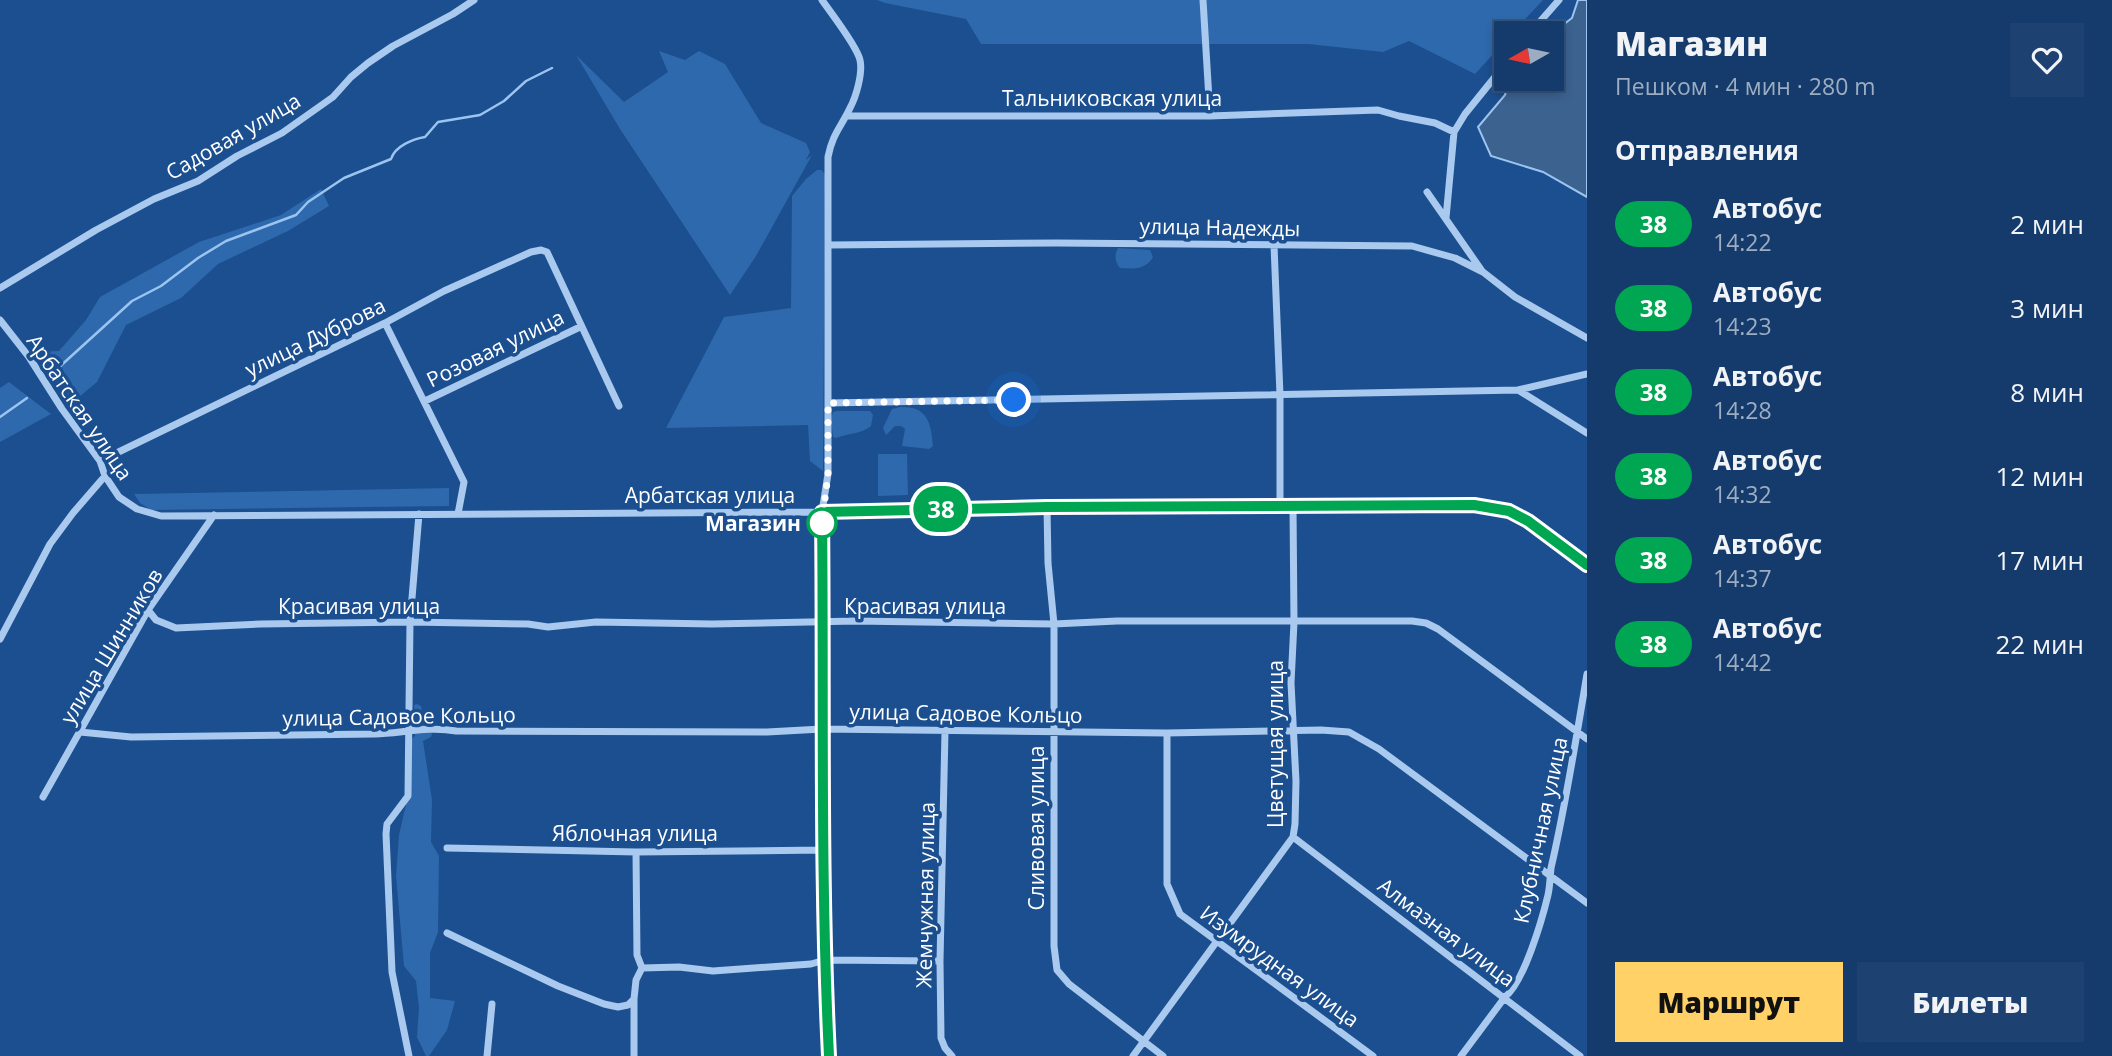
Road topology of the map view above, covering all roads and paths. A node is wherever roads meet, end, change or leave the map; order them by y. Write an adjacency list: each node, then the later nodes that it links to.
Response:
1 (474, 0): 15 (street, Садовая улица)
2 (822, 0): 7 (street)
3 (1203, 0): 8 (street)
4 (1559, 0): 5 (street)
5 (1541, 21)
6 (1494, 78): 9 (street)
7 (846, 116): 8 (street, Тальниковская улица); 12 (street)
8 (1210, 116): 9 (street, Тальниковская улица)
9 (1454, 132): 11 (street)
10 (1427, 192): 11 (street)
11 (1446, 218): 14 (street)
12 (829, 245): 13 (street, улица Надежды); 24 (street)
13 (1274, 245): 14 (street, улица Надежды); 22 (street)
14 (1483, 272): 19 (street, улица Надежды)
15 (0, 288)
16 (0, 320): 27 (street, Арбатская улица)
17 (385, 323): 18 (street, улица Дуброва); 23 (street); 27 (street, улица Дуброва)
18 (580, 327): 23 (street, Розовая улица); 25 (street)
19 (1587, 338)
20 (1587, 374): 21 (street)
21 (1518, 390): 22 (street); 26 (street)
22 (1280, 396): 24 (street); 30 (street)
23 (425, 401): 34 (street)
24 (828, 403): 32 (street)
25 (619, 406)
26 (1587, 433)
27 (100, 461): 28 (street, Арбатская улица)
28 (106, 476): 35 (street, Арбатская улица); 42 (street)
29 (1047, 507): 30 (street, Арбатская улица); 32 (street, Арбатская улица); 41 (street, Сливовая улица)
30 (1280, 507): 31 (street, Арбатская улица)
31 (1293, 507): 36 (street, Арбатская улица); 39 (street, Цветущая улица)
32 (822, 512): 34 (street, Арбатская улица); 40 (street)
33 (419, 514): 34 (street, Арбатская улица); 35 (street, Арбатская улица); 38 (street)
34 (458, 514)
35 (214, 515): 37 (street, улица Шинников)
36 (1587, 565)
37 (149, 610): 38 (street, Красивая улица); 48 (street, улица Шинников)
38 (410, 622): 40 (street, Красивая улица); 44 (street)
39 (1294, 622): 41 (street, Красивая улица); 46 (street, Цветущая улица); 51 (street, Красивая улица)
40 (824, 623): 41 (street, Красивая улица); 45 (street)
41 (1054, 624): 49 (street, Сливовая улица)
42 (0, 639)
43 (1587, 674): 51 (street, Клубничная улица)
44 (409, 729): 45 (street, улица Садовое Кольцо); 48 (street, улица Садовое Кольцо); 69 (street)
45 (821, 729): 47 (street, улица Садовое Кольцо); 56 (street)
46 (1293, 730): 50 (street, улица Садовое Кольцо); 54 (street, Цветущая улица); 58 (street, улица Садовое Кольцо)
47 (945, 731): 49 (street, улица Садовое Кольцо); 63 (street, Жемчужная улица)
48 (80, 732): 53 (street, улица Шинников)
49 (1054, 733): 50 (street, улица Садовое Кольцо); 68 (street, Сливовая улица)
50 (1167, 733): 61 (street, Изумрудная улица)
51 (1578, 733): 52 (street, Красивая улица); 58 (street, Клубничная улица)
52 (1587, 739)
53 (43, 797)
54 (1293, 837): 61 (street, Цветущая улица); 65 (street, Алмазная улица)
55 (447, 848): 57 (street, Яблочная улица)
56 (824, 850): 57 (street, Яблочная улица); 62 (street)
57 (636, 852): 64 (street)
58 (1550, 875): 59 (street, улица Садовое Кольцо); 65 (street, Клубничная улица)
59 (1587, 903)
60 (447, 933): 66 (street)
61 (1217, 942): 68 (street, Цветущая улица); 76 (street, Изумрудная улица)
62 (825, 960): 63 (street); 64 (street); 72 (street)
63 (940, 961): 73 (street, Жемчужная улица)
64 (642, 968): 66 (street)
65 (1505, 997): 77 (street, Клубничная улица); 78 (street, Алмазная улица)
66 (634, 999): 71 (street)
67 (492, 1004): 70 (street)
68 (1144, 1042): 74 (street, Цветущая улица); 75 (street, Сливовая улица)
69 (408, 1056)
70 (487, 1056)
71 (634, 1056)
72 (829, 1056)
73 (952, 1056)
74 (1133, 1056)
75 (1163, 1056)
76 (1373, 1056)
77 (1461, 1056)
78 (1580, 1056)

